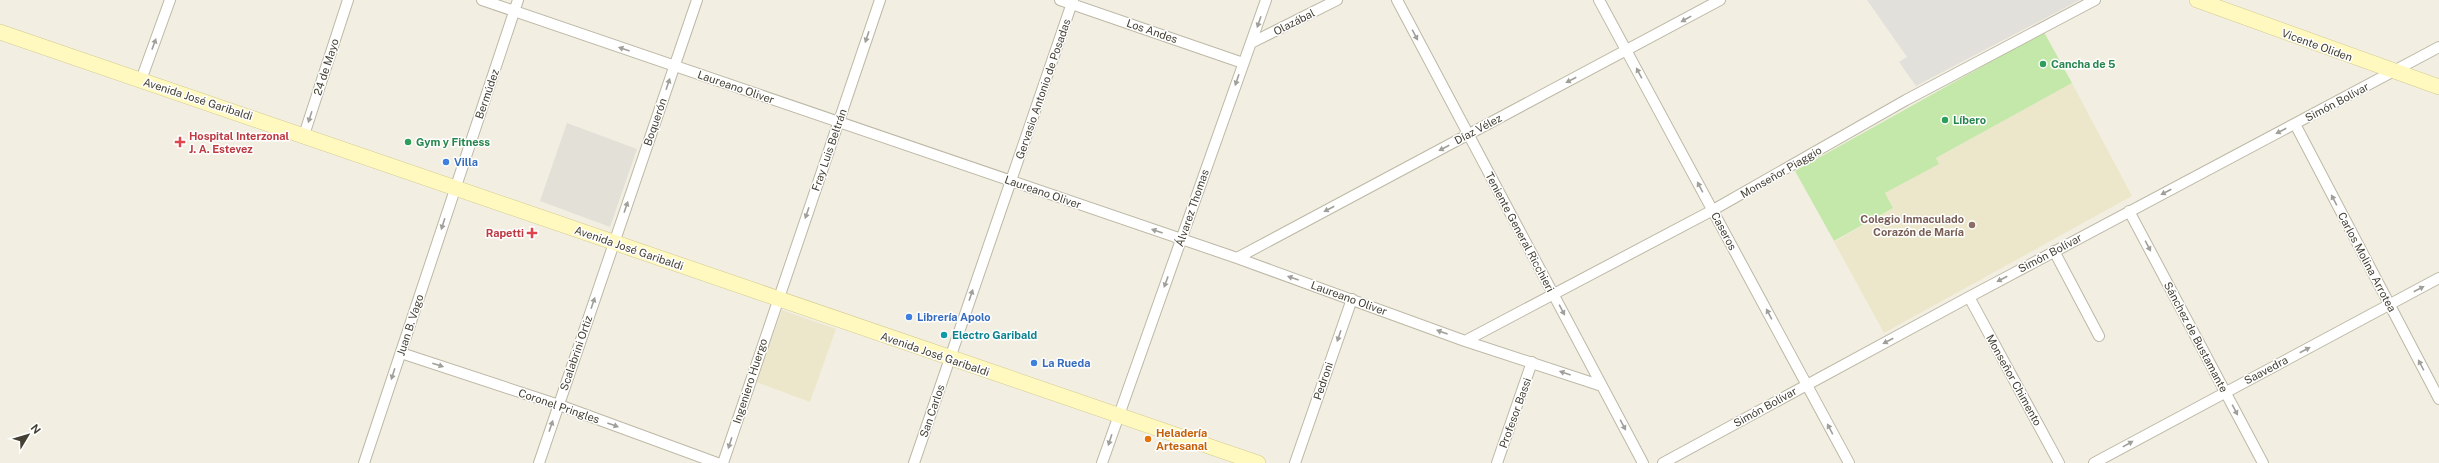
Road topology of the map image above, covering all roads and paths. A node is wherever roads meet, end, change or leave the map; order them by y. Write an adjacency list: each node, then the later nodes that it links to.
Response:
1 (170, 0): 26 (street, one-way to 1)
2 (348, 0): 30 (street, 24 de Mayo, one-way to 30)
3 (482, 0): 17 (street, Laureano Oliver)
4 (518, 0): 17 (street, Bermúdez)
5 (696, 0): 24 (street, Boquerón)
6 (880, 0): 28 (street, Fray Luis Beltrán, one-way to 28)
7 (1060, 0): 16 (street, Los Andes)
8 (1266, 0): 20 (street, Álvarez Thomas, one-way to 20)
9 (1337, 0): 20 (street, Olazábal)
10 (1397, 0): 31 (street, Teniente General Ricchieri, one-way to 31)
11 (1600, 0): 22 (street, Caseros)
12 (1720, 0): 22 (street, Díaz Vélez, one-way to 22)
13 (2095, 0): 34 (street, Monseñor Piaggio)
14 (2197, 0): 18 (main road, Vicente Oliden)
15 (2228, 0): 18 (main road)
16 (1073, 2): 23 (street, Los Andes); 32 (street, Gervasio Antonio de Posadas)
17 (515, 11): 24 (street, Laureano Oliver, one-way to 17); 33 (street, Bermúdez)
18 (2236, 16): 25 (main road, Vicente Oliden)
19 (0, 32): 26 (main road, Avenida José Garibaldi)
20 (1251, 43): 23 (street, Álvarez Thomas)
21 (2439, 47): 25 (street, Simón Bolívar)
22 (1627, 51): 31 (street, Díaz Vélez, one-way to 31); 34 (street, Caseros, one-way to 22)
23 (1243, 63): 36 (street, Álvarez Thomas, one-way to 36)
24 (674, 66): 28 (street, Laureano Oliver); 37 (street, Boquerón, one-way to 24)
25 (2393, 71): 27 (main road, Vicente Oliden); 29 (street, Simón Bolívar)
26 (140, 80): 30 (main road, Avenida José Garibaldi)
27 (2439, 87)
28 (838, 122): 32 (street, Laureano Oliver); 43 (street, Fray Luis Beltrán, one-way to 43)
29 (2295, 124): 35 (street, Simón Bolívar, one-way to 35); 45 (street, Carlos Molina Arrotea, one-way to 29)
30 (304, 135): 33 (main road, Avenida José Garibaldi)
31 (1468, 135): 39 (street, Díaz Vélez, one-way to 39); 41 (street, Teniente General Ricchieri)
32 (1011, 181): 36 (street, Laureano Oliver, one-way to 32); 49 (street, Gervasio Antonio de Posadas, one-way to 32)
33 (455, 187): 37 (main road, Avenida José Garibaldi); 48 (street, Juan B. Vago, one-way to 48)
34 (1713, 210): 41 (street, Monseñor Piaggio); 51 (street, Caseros, one-way to 34)
35 (2130, 211): 38 (street, Simón Bolívar); 53 (street, Sánchez de Bustamante, one-way to 53)
36 (1181, 240): 39 (street, Laureano Oliver); 56 (street, Álvarez Thomas, one-way to 56)
37 (614, 244): 43 (main road, Avenida José Garibaldi); 55 (street, Scalabrini Ortiz, one-way to 37)
38 (2054, 251): 42 (street, Simón Bolívar, one-way to 42); 46 (street)
39 (1236, 258): 44 (street, Laureano Oliver, one-way to 39)
40 (2439, 278): 45 (street, Saavedra, one-way to 40)
41 (1554, 294): 47 (street, Monseñor Piaggio); 52 (street, Teniente General Ricchieri, one-way to 52)
42 (1969, 297): 51 (street, Simón Bolívar, one-way to 51); 69 (street, Monseñor Chimento)
43 (777, 299): 49 (main road, Avenida José Garibaldi); 60 (street, Ingeniero Huergo, one-way to 60)
44 (1352, 299): 47 (street, Laureano Oliver, one-way to 44); 64 (street, Pedroni, one-way to 64)
45 (2389, 305): 53 (street, Saavedra, one-way to 45); 54 (street, Carlos Molina Arrotea, one-way to 45)
46 (2099, 336)
47 (1465, 341): 50 (street, Laureano Oliver)
48 (400, 353): 55 (street, Coronel Pringles, one-way to 55); 57 (street, Juan B. Vago, one-way to 57)
49 (949, 359): 56 (main road, Avenida José Garibaldi); 61 (street, San Carlos)
50 (1532, 362): 52 (street, Laureano Oliver, one-way to 50); 65 (street, Profesor Bassi)
51 (1807, 385): 67 (street, Simón Bolívar); 68 (street, Caseros, one-way to 51)
52 (1602, 386): 66 (street, Teniente General Ricchieri, one-way to 66)
53 (2225, 391): 70 (street, Saavedra, one-way to 53); 71 (street, Sánchez de Bustamante, one-way to 71)
54 (2439, 399)
55 (559, 405): 58 (street, Scalabrini Ortiz, one-way to 55); 59 (street, Coronel Pringles, one-way to 59)
56 (1118, 416): 62 (street, Álvarez Thomas, one-way to 62); 63 (main road, Avenida José Garibaldi)
57 (364, 463)
58 (539, 463)
59 (717, 463)
60 (723, 463)
61 (914, 463)
62 (1102, 463)
63 (1258, 463)
64 (1295, 463)
65 (1497, 463)
66 (1643, 463)
67 (1663, 463)
68 (1849, 463)
69 (2059, 463)
70 (2094, 463)
71 (2264, 463)

